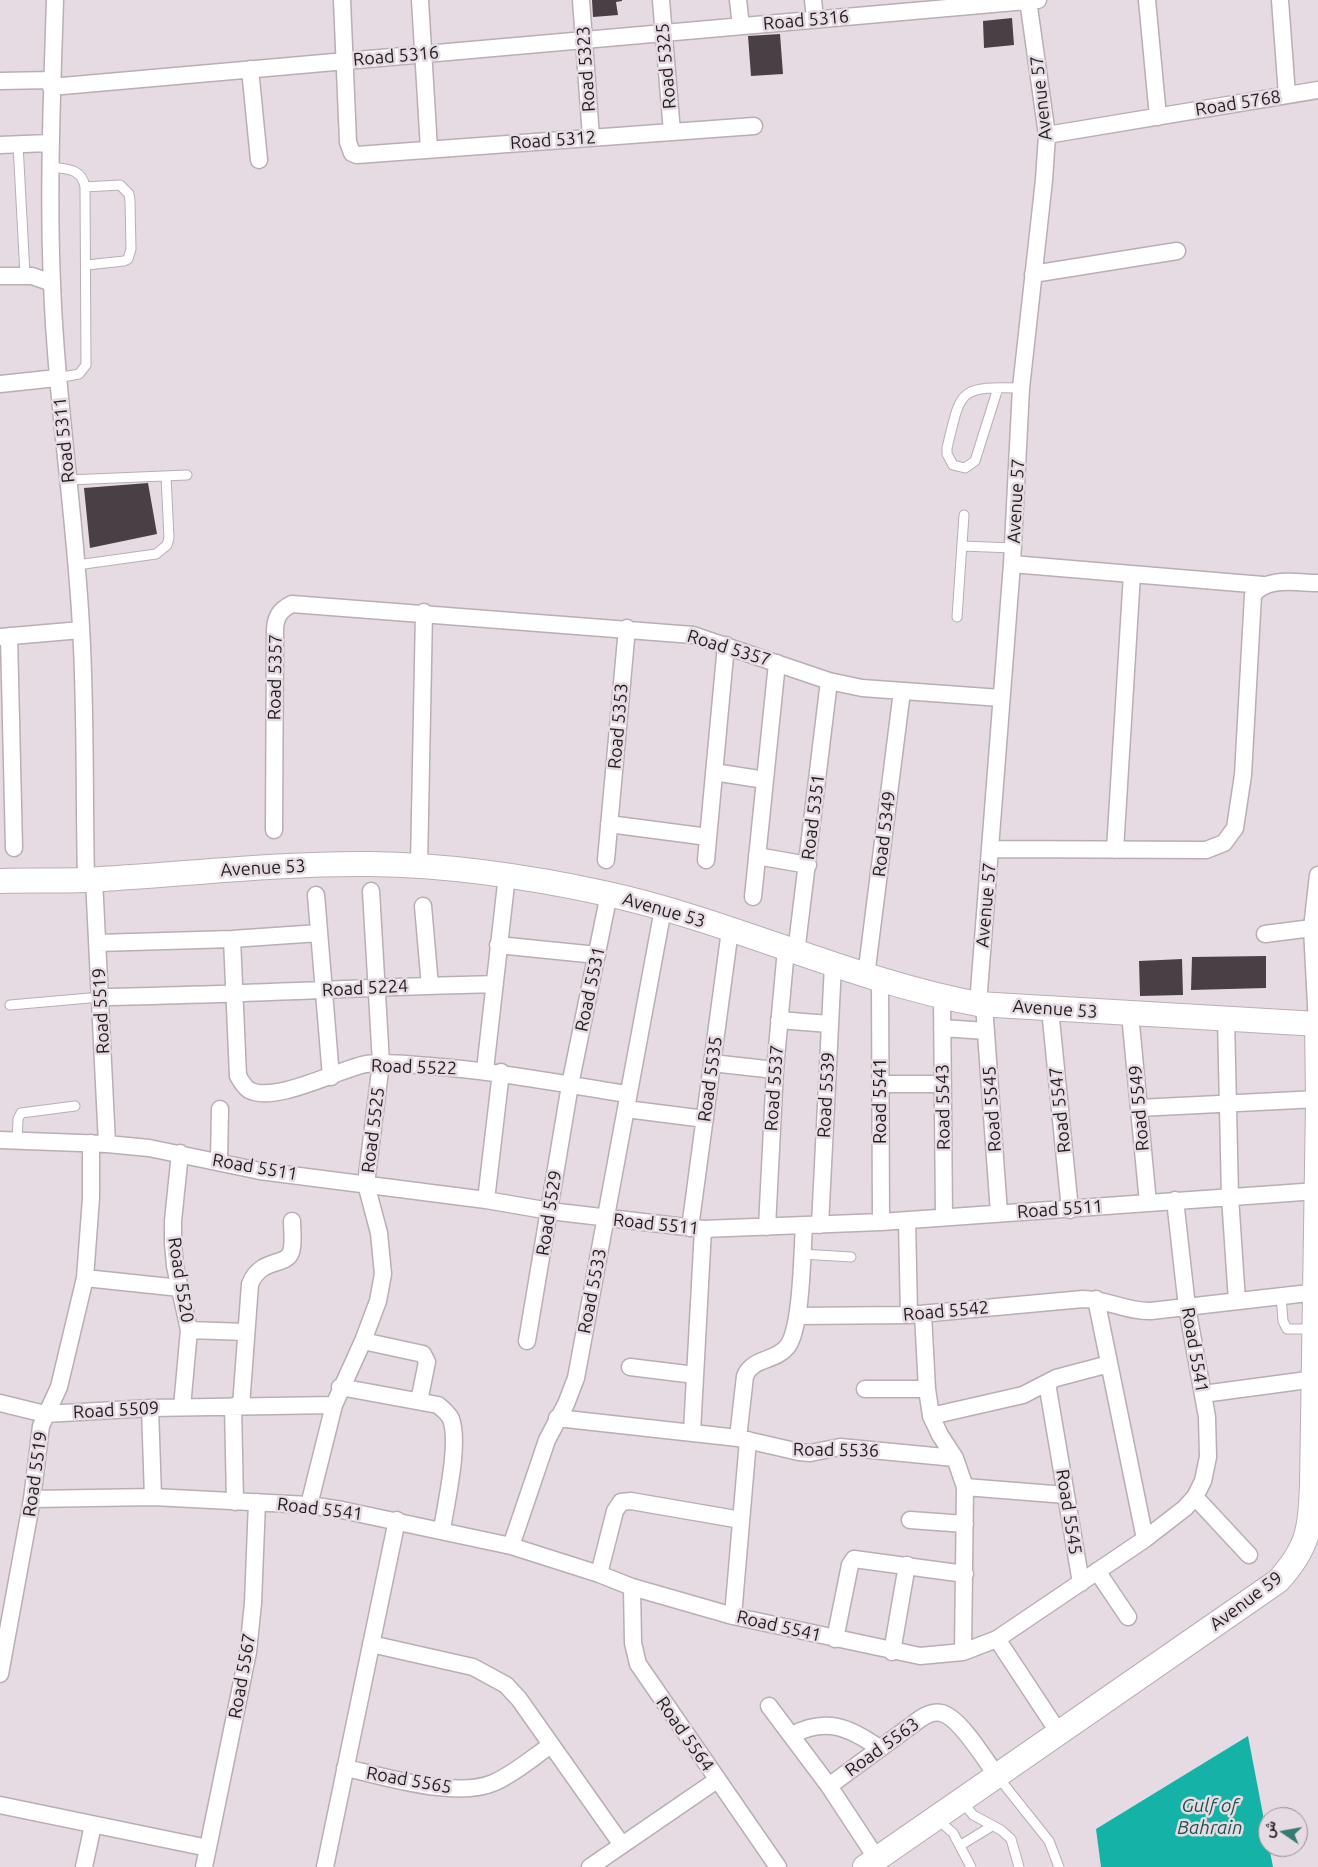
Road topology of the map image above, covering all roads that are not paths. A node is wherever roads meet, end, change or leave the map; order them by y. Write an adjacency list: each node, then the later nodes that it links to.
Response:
1 (58, 0): 20 (street, Road 5311)
2 (342, 0): 17 (street)
3 (420, 0): 16 (street)
4 (581, 0): 15 (street, Road 5323)
5 (661, 0): 14 (street, Road 5325)
6 (738, 0): 13 (street, Road 5316)
7 (813, 0): 12 (street)
8 (1032, 0): 11 (street, Road 5316); 26 (street, Avenue 57)
9 (1147, 0): 23 (street)
10 (1280, 0): 22 (street)
11 (932, 4): 12 (street, Road 5316)
12 (815, 19): 13 (street, Road 5316)
13 (741, 26): 14 (street, Road 5316)
14 (664, 32): 15 (street, Road 5316); 25 (street, Road 5325)
15 (584, 40): 16 (street, Road 5316); 27 (street, Road 5323)
16 (423, 54): 17 (street, Road 5316); 31 (street)
17 (344, 61): 18 (street, Road 5316); 31 (street, Road 5312)
18 (250, 70): 20 (street, Road 5316); 32 (street)
19 (0, 81): 20 (street, Road 5316)
20 (52, 84): 28 (street, Road 5311)
21 (1318, 90): 22 (street, Road 5768)
22 (1287, 95): 23 (street, Road 5768)
23 (1158, 116): 26 (street, Road 5768)
24 (754, 126): 25 (street, Road 5312)
25 (672, 132): 27 (street, Road 5312)
26 (1047, 135): 37 (street, Avenue 57)
27 (592, 137): 31 (street, Road 5312)
28 (49, 143): 29 (street); 33 (street, Road 5311)
29 (18, 144): 30 (street); 38 (lane)
30 (0, 145)
31 (429, 150)
32 (259, 160)
33 (50, 168): 34 (lane); 40 (street, Road 5311)
34 (85, 187): 36 (lane); 36 (lane)
35 (1177, 251): 37 (street)
36 (87, 265): 41 (lane)
37 (1033, 274): 44 (street, Avenue 57)
38 (25, 275): 39 (street); 40 (street)
39 (0, 276)
40 (52, 283): 41 (street, Road 5311)
41 (58, 378): 42 (street); 47 (street, Road 5311)
42 (0, 384)
43 (998, 388): 43 (lane); 44 (lane)
44 (1021, 388): 50 (street, Avenue 57)
45 (187, 475): 46 (lane)
46 (166, 476): 47 (lane); 51 (lane)
47 (68, 480): 51 (street, Road 5311)
48 (964, 515): 49 (lane)
49 (962, 546): 50 (lane); 56 (lane)
50 (1013, 556): 52 (street); 64 (street, Avenue 57)
51 (77, 565): 58 (street, Road 5311)
52 (1132, 574): 54 (street); 72 (street)
53 (1318, 583): 54 (street)
54 (1263, 585): 72 (street)
55 (424, 612): 57 (street, Road 5357); 68 (street, Road 5357); 77 (street)
56 (957, 617)
57 (627, 628): 60 (street, Road 5357); 67 (street, Road 5353)
58 (81, 630): 59 (street); 80 (street, Road 5311)
59 (4, 637): 70 (street)
60 (726, 645): 61 (street, Road 5357); 65 (street)
61 (776, 663): 62 (street, Road 5357); 66 (street)
62 (829, 681): 63 (street, Road 5357); 76 (street, Road 5351)
63 (902, 691): 64 (street, Road 5357); 98 (street, Road 5349)
64 (1001, 698): 71 (street, Avenue 57)
65 (714, 772): 66 (street); 69 (street)
66 (764, 780): 73 (street)
67 (609, 824): 69 (street); 74 (street, Road 5353)
68 (274, 830)
69 (708, 837): 75 (street)
70 (14, 848)
71 (991, 849): 72 (street); 106 (street, Avenue 57)
72 (1115, 850)
73 (757, 856): 76 (street); 85 (street)
74 (606, 860)
75 (706, 860)
76 (808, 865): 95 (street, Road 5351)
77 (419, 866): 78 (street, Avenue 53); 80 (street, Avenue 53)
78 (507, 875): 83 (street, Avenue 53); 94 (street)
79 (1318, 875): 88 (street)
80 (90, 879): 81 (street, Avenue 53); 93 (street, Road 5519)
81 (0, 882)
82 (371, 891): 101 (street, Road 5525)
83 (609, 894): 87 (street, Avenue 53); 96 (street, Road 5531)
84 (316, 895): 90 (street)
85 (752, 897)
86 (423, 906): 100 (street)
87 (663, 909): 89 (street, Avenue 53); 125 (street, Road 5533)
88 (1312, 928): 91 (street); 113 (street)
89 (730, 930): 95 (street, Avenue 53); 117 (street, Road 5535)
90 (319, 932): 92 (street); 102 (street)
91 (1265, 934)
92 (232, 939): 93 (street); 103 (street)
93 (98, 943): 104 (street, Road 5519)
94 (498, 945): 96 (street); 99 (street)
95 (791, 951): 97 (street, Avenue 53); 111 (street, Road 5537)
96 (597, 955): 123 (street, Road 5531)
97 (833, 966): 98 (street, Avenue 53); 112 (street, Road 5539)
98 (873, 978): 105 (street, Avenue 53); 121 (street, Road 5541)
99 (495, 984): 100 (street, Road 5224); 119 (street)
100 (430, 986): 101 (street, Road 5224)
101 (377, 987): 102 (street, Road 5224); 116 (street, Road 5525)
102 (322, 991): 103 (street, Road 5224); 120 (street)
103 (235, 995): 104 (street, Road 5224); 120 (street, Road 5522)
104 (102, 997): 107 (lane); 133 (street, Road 5519)
105 (942, 997): 106 (street, Avenue 53); 114 (street, Road 5543)
106 (981, 1004): 108 (street, Avenue 53); 115 (street, Road 5545)
107 (10, 1005)
108 (1050, 1009): 109 (street, Avenue 53); 142 (street, Road 5547)
109 (1130, 1014): 110 (street, Avenue 53); 128 (street, Road 5549)
110 (1226, 1018): 113 (street, Avenue 53); 126 (street)
111 (779, 1020): 112 (street); 118 (street, Road 5537)
112 (829, 1024): 150 (street, Road 5539)
113 (1318, 1024): 124 (street, Avenue 59)
114 (942, 1028): 115 (street); 122 (street, Road 5543)
115 (986, 1031): 144 (street, Road 5545)
116 (381, 1063): 119 (street, Road 5522); 120 (street, Road 5522); 136 (street, Road 5525)
117 (712, 1063): 118 (street); 130 (street, Road 5535)
118 (775, 1070): 151 (street, Road 5537)
119 (493, 1071): 123 (street, Road 5522); 139 (street)
120 (331, 1077)
121 (880, 1084): 122 (street); 149 (street, Road 5541)
122 (942, 1084): 145 (street, Road 5543)
123 (570, 1085): 125 (street, Road 5522); 143 (street, Road 5529)
124 (1318, 1099): 126 (street); 137 (street, Avenue 59)
125 (627, 1102): 130 (street, Road 5522); 146 (street, Road 5533)
126 (1228, 1102): 128 (street); 138 (street)
127 (75, 1106): 132 (lane)
128 (1139, 1108): 141 (street, Road 5549)
129 (220, 1109): 135 (street)
130 (705, 1120): 152 (street, Road 5535)
131 (0, 1140): 132 (street, Road 5511)
132 (18, 1140): 133 (street, Road 5511)
133 (99, 1144): 134 (street, Road 5511); 155 (street, Road 5519)
134 (180, 1153): 135 (street, Road 5511); 156 (street, Road 5520)
135 (219, 1161): 136 (street, Road 5511)
136 (366, 1184): 139 (street, Road 5511); 167 (street, Road 5525)
137 (1317, 1191): 138 (street, Road 5511); 157 (street, Avenue 59)
138 (1230, 1197): 140 (street, Road 5511); 160 (street)
139 (486, 1200): 143 (street, Road 5511)
140 (1175, 1200): 141 (street, Road 5511); 161 (street, Road 5541)
141 (1148, 1203): 142 (street, Road 5511)
142 (1070, 1210): 144 (street, Road 5511)
143 (550, 1211): 146 (street, Road 5511); 168 (street, Road 5529)
144 (1000, 1214): 145 (street, Road 5511)
145 (944, 1217): 147 (street, Road 5511)
146 (606, 1218): 152 (street, Road 5511); 186 (street, Road 5533)
147 (907, 1220): 149 (street, Road 5511); 162 (street)
148 (292, 1221): 166 (street)
149 (881, 1222): 150 (street, Road 5511)
150 (812, 1226): 151 (street, Road 5511); 153 (street)
151 (767, 1227): 152 (street, Road 5511)
152 (697, 1229): 171 (street, Road 5535)
153 (802, 1254): 154 (lane); 163 (street)
154 (851, 1257)
155 (85, 1278): 156 (street); 184 (street, Road 5519)
156 (180, 1288): 165 (street, Road 5520)
157 (1317, 1292): 158 (street); 164 (street, Avenue 59)
158 (1281, 1296): 160 (street); 164 (lane)
159 (1096, 1299): 161 (street); 162 (street, Road 5542); 169 (street)
160 (1237, 1301): 161 (street)
161 (1187, 1308): 177 (street, Road 5541)
162 (916, 1315): 163 (street, Road 5542); 176 (street)
163 (797, 1316): 188 (street)
164 (1316, 1329): 172 (street, Avenue 59)
165 (189, 1330): 166 (street); 182 (street, Road 5520)
166 (245, 1332): 181 (street)
167 (363, 1341): 174 (street, Road 5525); 178 (street)
168 (528, 1341)
169 (1109, 1364): 173 (street); 203 (street)
170 (630, 1367): 171 (street)
171 (695, 1375): 187 (street, Road 5535)
172 (1315, 1379): 177 (street); 221 (street, Avenue 59)
173 (1048, 1383): 185 (street); 191 (street, Road 5545)
174 (340, 1387): 178 (street); 180 (street, Road 5525)
175 (866, 1389): 176 (street)
176 (927, 1389): 185 (street)
177 (1203, 1394): 193 (street, Road 5541)
178 (419, 1401): 202 (street)
179 (0, 1403): 184 (street, Road 5509)
180 (334, 1404): 181 (street, Road 5509); 197 (street, Road 5525)
181 (237, 1406): 182 (street, Road 5509); 195 (street)
182 (182, 1407): 183 (street, Road 5509)
183 (150, 1408): 184 (street, Road 5509); 192 (street)
184 (45, 1414): 194 (street, Road 5519)
185 (931, 1416): 189 (street)
186 (557, 1418): 187 (street, Road 5536); 204 (street, Road 5533)
187 (692, 1432): 188 (street, Road 5536)
188 (743, 1439): 189 (street, Road 5536); 199 (street)
189 (955, 1458): 190 (street)
190 (965, 1487): 191 (street); 201 (street)
191 (1066, 1495): 210 (street, Road 5545)
192 (153, 1497): 194 (street, Road 5541); 195 (street, Road 5541)
193 (1195, 1497): 203 (street, Road 5541); 205 (street)
194 (32, 1498): 219 (street, Road 5519)
195 (235, 1502): 196 (street, Road 5541)
196 (257, 1502): 197 (street, Road 5541); 236 (street, Road 5567)
197 (309, 1505): 198 (street, Road 5541)
198 (397, 1520): 202 (street, Road 5541); 216 (street, Road 5565)
199 (741, 1520): 208 (street); 212 (street)
200 (910, 1520): 201 (street)
201 (965, 1524): 209 (street)
202 (442, 1530): 204 (street, Road 5541)
203 (1145, 1539): 207 (street, Road 5541)
204 (511, 1546): 208 (street, Road 5541)
205 (1249, 1555)
206 (907, 1565): 209 (street); 214 (street); 217 (street)
207 (1098, 1571): 210 (street, Road 5541); 213 (street)
208 (599, 1574): 211 (street, Road 5541)
209 (965, 1574): 218 (street)
210 (1081, 1583): 215 (street, Road 5541)
211 (632, 1587): 212 (street, Road 5541); 227 (street, Road 5564)
212 (734, 1616): 214 (street, Road 5541)
213 (1128, 1617)
214 (834, 1639): 217 (street, Road 5541)
215 (997, 1639): 218 (street, Road 5541); 221 (street)
216 (371, 1644): 223 (street); 225 (street, Road 5565)
217 (892, 1652): 218 (street, Road 5541)
218 (963, 1652)
219 (0, 1674)
220 (770, 1706): 222 (street, Road 5563)
221 (1059, 1733): 226 (street, Avenue 59)
222 (792, 1735): 224 (street); 228 (street, Road 5563)
223 (551, 1745): 225 (street, Road 5565); 234 (street)
224 (879, 1748): 226 (street, Road 5563); 228 (street, Road 5563)
225 (345, 1768): 241 (street, Road 5565)
226 (997, 1776): 229 (street, Avenue 59); 245 (lane)
227 (717, 1780): 234 (street); 242 (street, Road 5564)
228 (830, 1786): 237 (street, Road 5563)
229 (961, 1801): 231 (street, Avenue 59); 233 (lane)
230 (0, 1805): 232 (street)
231 (936, 1818): 235 (lane); 237 (street, Avenue 59)
232 (94, 1825): 236 (street); 239 (street)
233 (992, 1826): 235 (lane); 244 (lane)
234 (622, 1845): 238 (street)
235 (961, 1845): 243 (lane)
236 (208, 1848): 240 (street, Road 5567)
237 (871, 1863)
238 (592, 1866)
239 (84, 1867)
240 (204, 1867)
241 (325, 1867)
242 (778, 1867)
243 (971, 1867)
244 (1019, 1867)
245 (1059, 1867)

